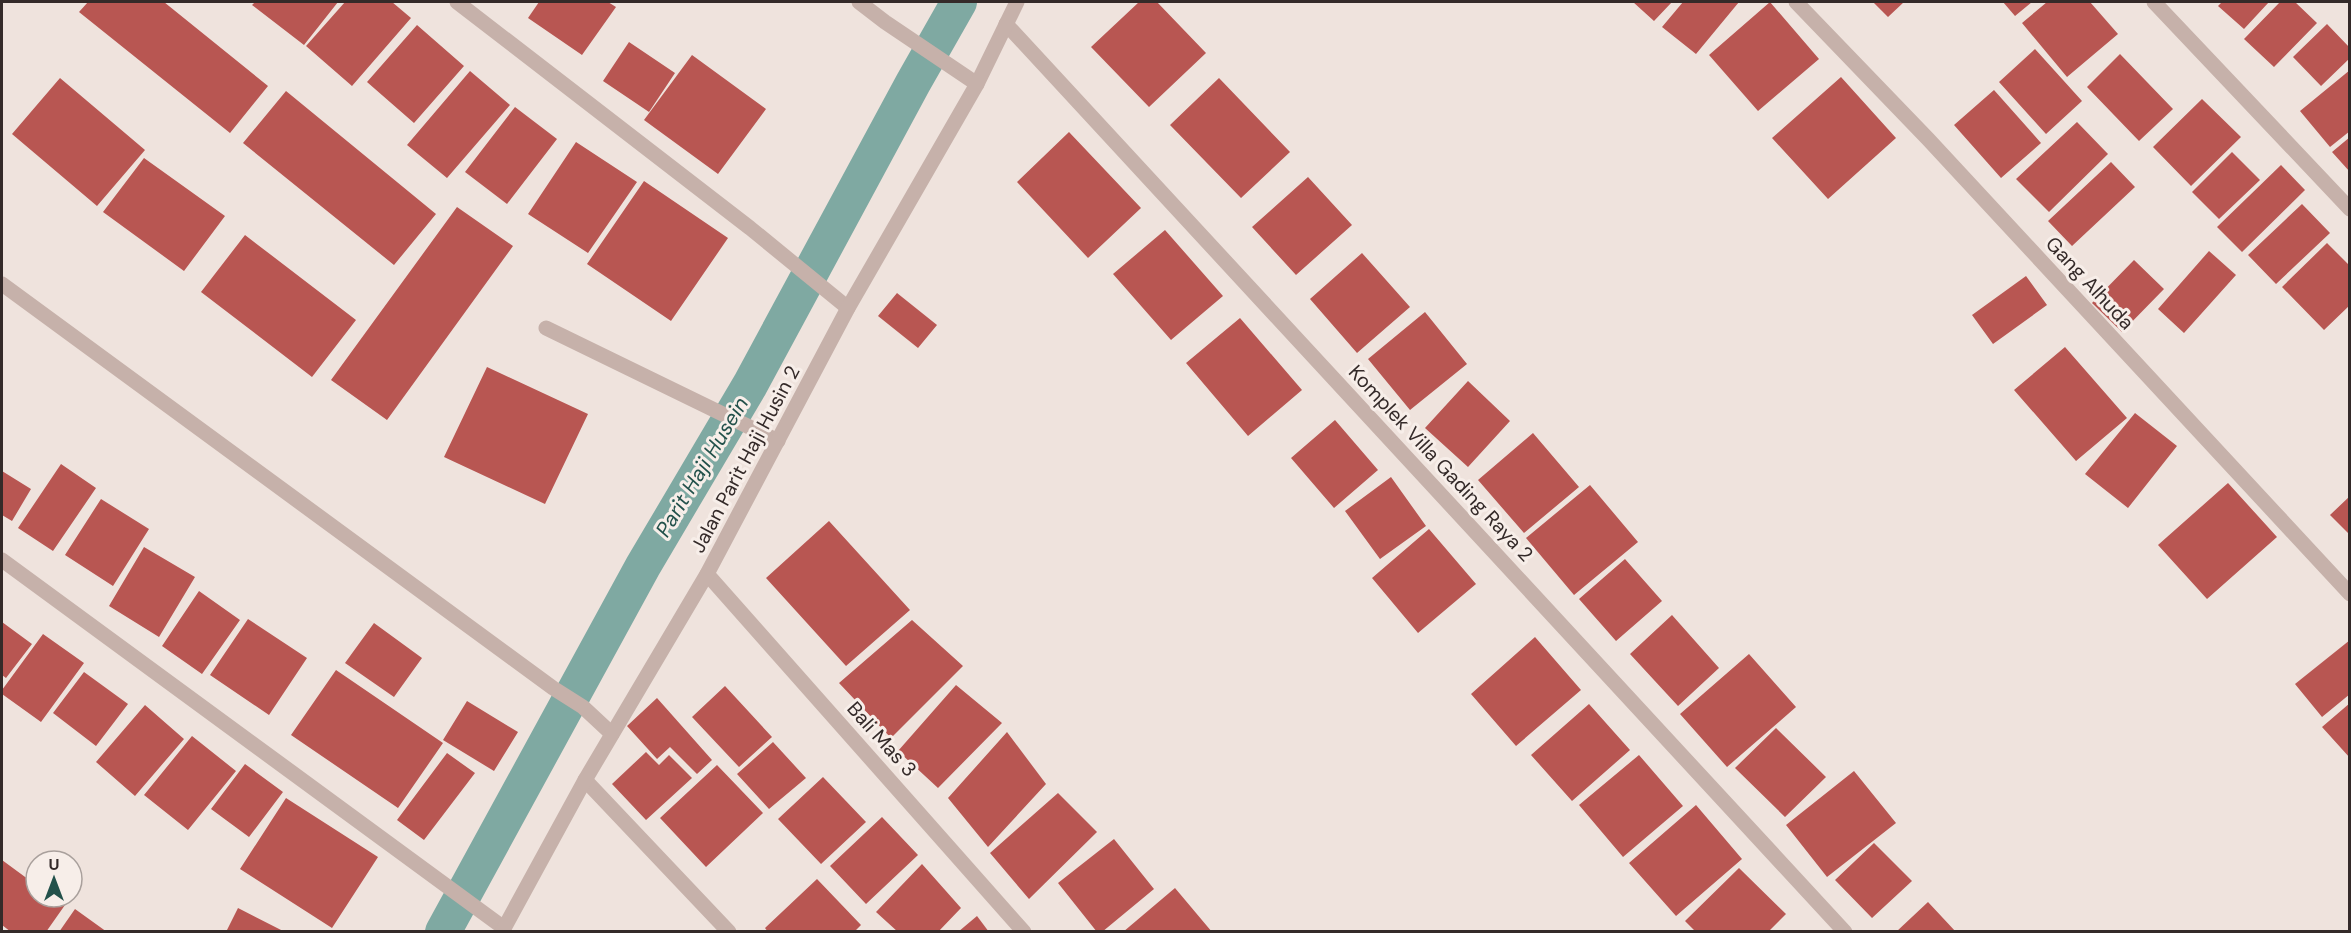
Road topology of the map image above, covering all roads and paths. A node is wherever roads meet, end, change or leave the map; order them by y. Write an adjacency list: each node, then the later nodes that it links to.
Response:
1 (457, 2): 10 (street)
2 (859, 2): 7 (street)
3 (1017, 2): 6 (street, Jalan Parit Haji Husin 2)
4 (1796, 2): 15 (street, Gang Alhuda)
5 (2154, 2): 8 (street)
6 (1006, 24): 7 (street, Jalan Parit Haji Husin 2); 21 (street, Komplek Villa Gading Raya 2)
7 (971, 80): 10 (street, Jalan Parit Haji Husin 2)
8 (2349, 209)
9 (2, 284): 16 (street)
10 (848, 308): 12 (street, Jalan Parit Haji Husin 2)
11 (546, 328): 12 (street)
12 (778, 441): 14 (street, Jalan Parit Haji Husin 2)
13 (2, 560): 18 (street)
14 (707, 574): 16 (street, Jalan Parit Haji Husin 2); 20 (street, Bali Mas 3)
15 (2349, 594)
16 (612, 734): 17 (street, Jalan Parit Haji Husin 2)
17 (585, 780): 18 (street, Jalan Parit Haji Husin 2); 19 (street)
18 (503, 930)
19 (729, 932)
20 (1024, 932)
21 (1845, 932)

